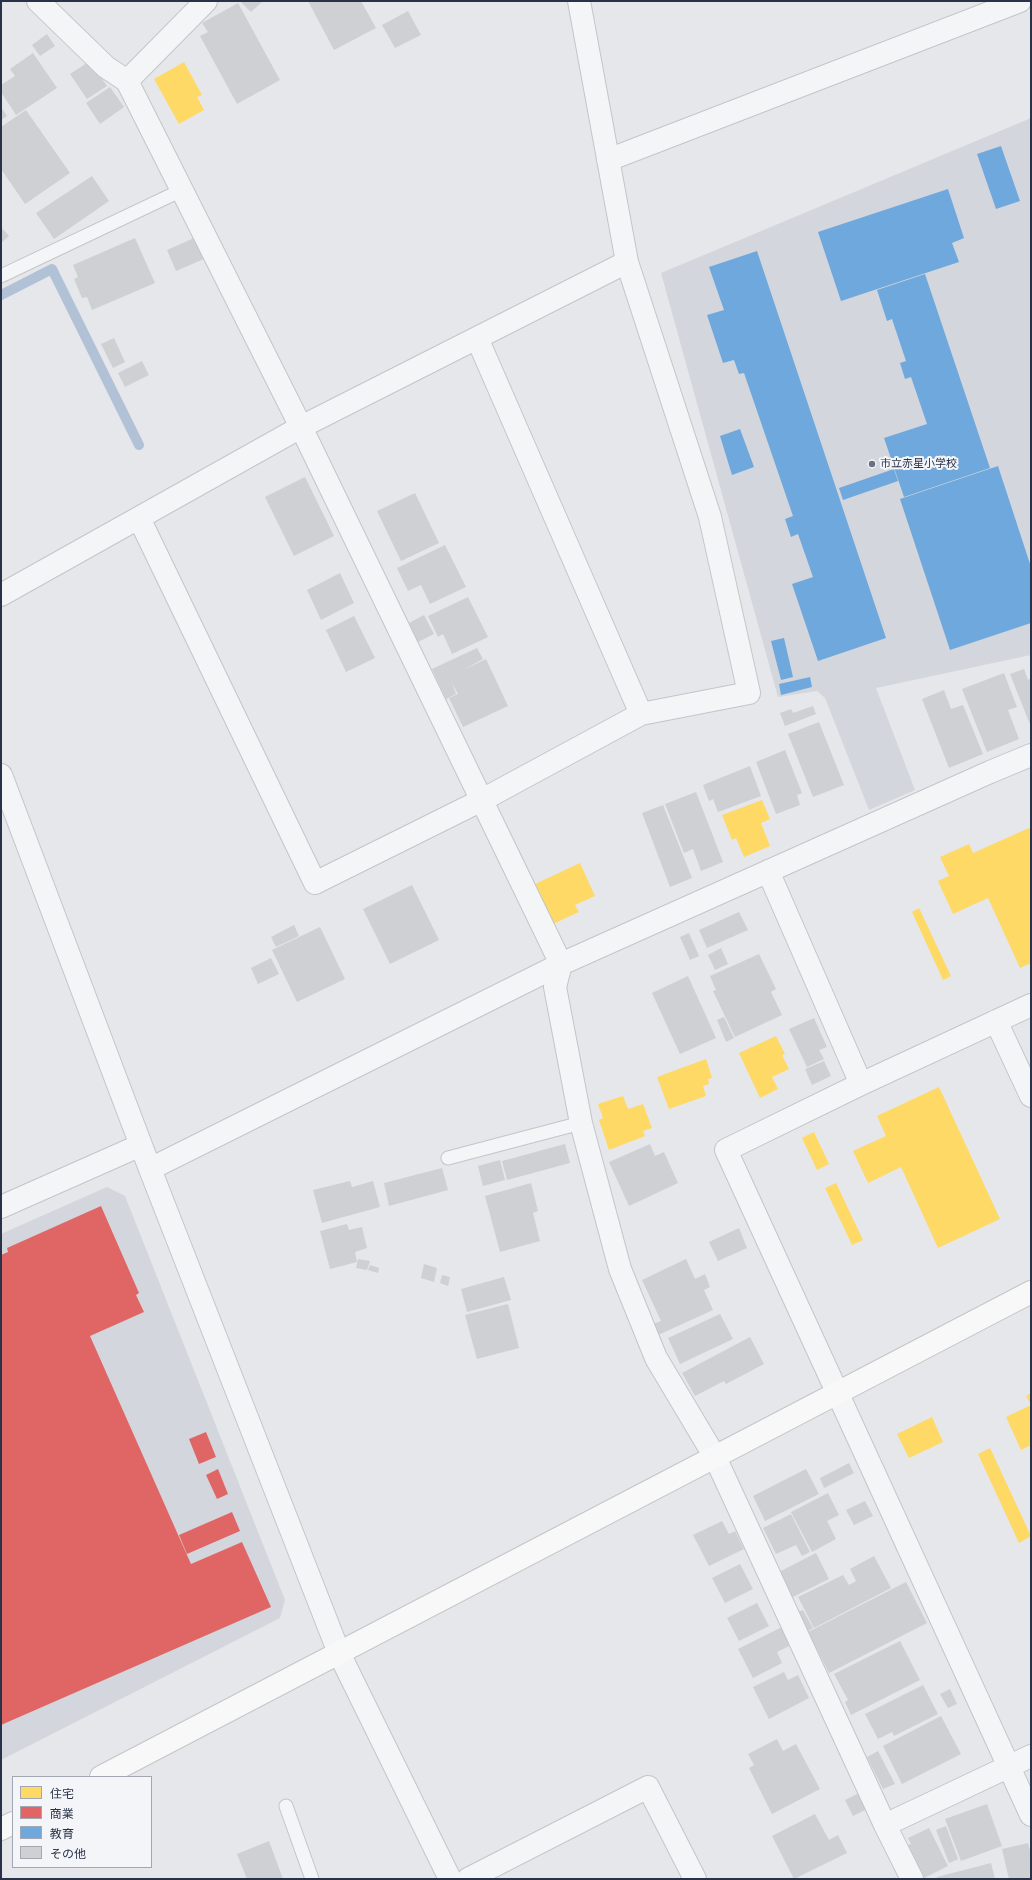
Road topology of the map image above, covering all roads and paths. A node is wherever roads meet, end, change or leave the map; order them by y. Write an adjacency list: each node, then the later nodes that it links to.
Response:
1 (38, 1): 5 (street)
2 (206, 1): 5 (street)
3 (579, 1): 6 (street)
4 (1020, 1): 6 (street)
5 (127, 81): 7 (street)
6 (608, 160): 8 (street)
7 (182, 190): 9 (lane); 11 (street)
8 (627, 262): 10 (street); 14 (street)
9 (1, 276)
10 (477, 338): 11 (street); 14 (street)
11 (302, 426): 12 (street); 17 (street)
12 (138, 518): 13 (street); 17 (street)
13 (1, 596)
14 (641, 714): 17 (street)
15 (1031, 755): 18 (street)
16 (1, 776): 25 (street)
17 (482, 800): 19 (street)
18 (768, 871): 19 (street); 22 (street)
19 (561, 964): 24 (street); 27 (street)
20 (1031, 1005): 21 (street)
21 (996, 1021): 22 (street); 23 (street)
22 (861, 1084): 30 (street)
23 (1031, 1096)
24 (582, 1123): 26 (lane); 31 (street)
25 (141, 1145): 27 (street); 28 (street)
26 (448, 1158)
27 (150, 1169): 32 (street)
28 (1, 1207)
29 (1031, 1292): 30 (street)
30 (838, 1392): 31 (street); 34 (street)
31 (715, 1457): 32 (street); 39 (street)
32 (339, 1653): 35 (street); 42 (street)
33 (1031, 1756): 34 (street)
34 (1008, 1767): 37 (street); 39 (street)
35 (102, 1776)
36 (286, 1806): 41 (lane)
37 (1031, 1815)
38 (12, 1823): 40 (street)
39 (886, 1825): 45 (street)
40 (1, 1829)
41 (312, 1879)
42 (450, 1879)
43 (468, 1879): 44 (street)
44 (695, 1879)
45 (912, 1879)

